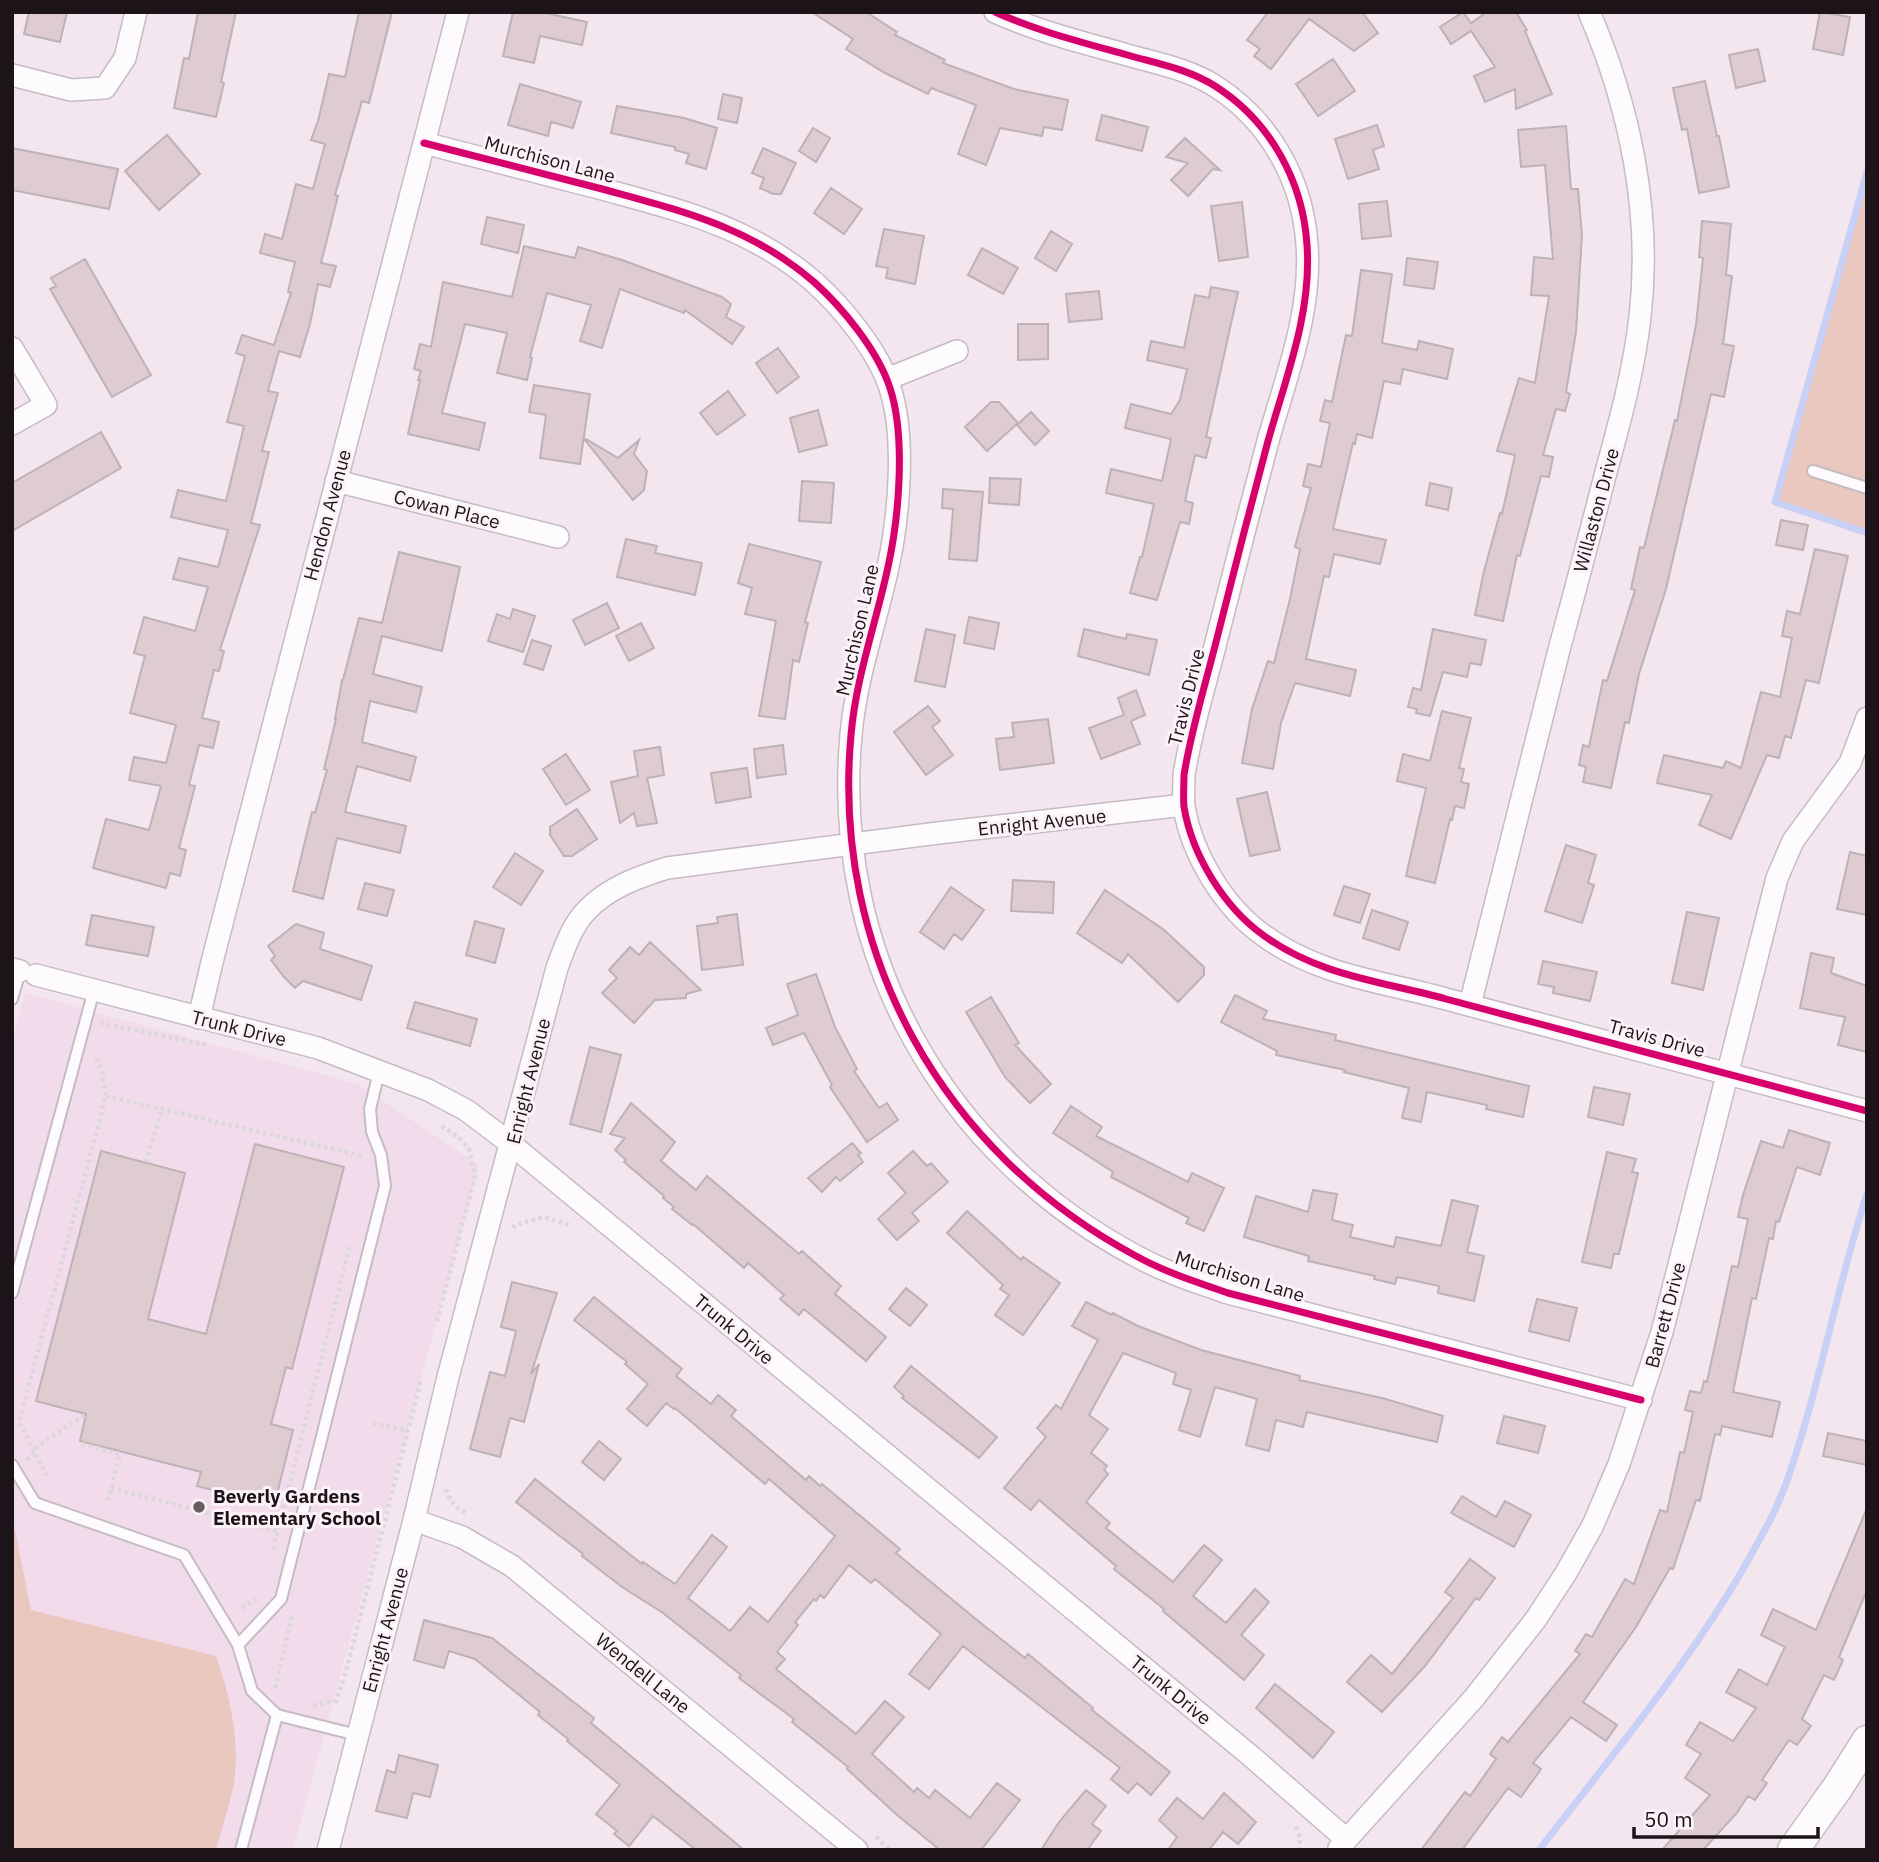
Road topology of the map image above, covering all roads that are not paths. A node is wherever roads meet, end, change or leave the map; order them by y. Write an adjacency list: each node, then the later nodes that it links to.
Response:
1 (136, 12): 5 (street)
2 (458, 12): 6 (street, Hendon Avenue)
3 (995, 12): 16 (street, Travis Drive)
4 (1589, 12): 21 (street, Willaston Drive)
5 (12, 75)
6 (424, 143): 9 (street, Murchison Lane); 12 (street, Hendon Avenue)
7 (12, 348): 10 (street)
8 (957, 351): 9 (street)
9 (887, 379): 17 (street, Murchison Lane)
10 (12, 424)
11 (1813, 471): 13 (lane)
12 (336, 481): 14 (street, Cowan Place); 22 (street, Hendon Avenue)
13 (1867, 488)
14 (558, 537)
15 (1867, 718): 24 (street, Barrett Drive)
16 (1184, 805): 17 (street, Enright Avenue); 21 (street, Travis Drive)
17 (852, 845): 26 (street, Enright Avenue); 28 (street, Murchison Lane)
18 (23, 971): 19 (street, Trunk Drive); 20 (lane)
19 (94, 990): 22 (street, Trunk Drive); 27 (lane)
20 (12, 999)
21 (1470, 1005): 24 (street, Travis Drive)
22 (199, 1018): 23 (street, Trunk Drive)
23 (379, 1072): 26 (street, Trunk Drive); 31 (lane)
24 (1727, 1073): 25 (street, Travis Drive); 28 (street, Barrett Drive)
25 (1867, 1111)
26 (512, 1144): 30 (street, Enright Avenue); 35 (street, Trunk Drive)
27 (12, 1293)
28 (1641, 1400): 35 (street, Barrett Drive)
29 (12, 1465): 31 (lane)
30 (414, 1520): 33 (street, Enright Avenue); 38 (street, Wendell Lane)
31 (238, 1645): 32 (lane)
32 (277, 1714): 33 (lane); 36 (lane)
33 (357, 1735): 37 (street, Enright Avenue)
34 (1867, 1741): 39 (street)
35 (1342, 1845)
36 (241, 1850)
37 (328, 1850)
38 (857, 1850)
39 (1793, 1850)

